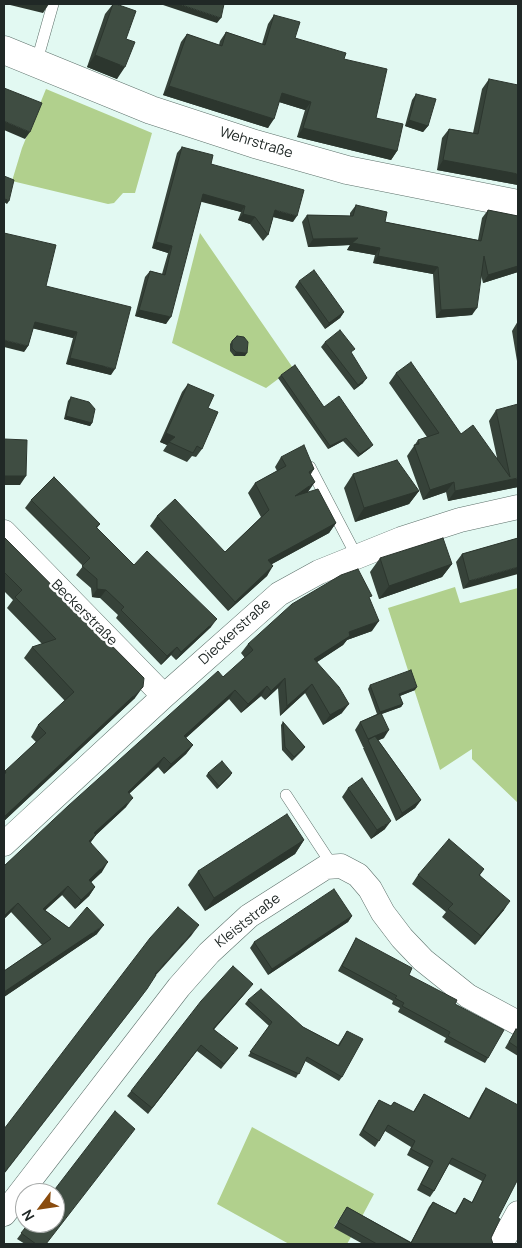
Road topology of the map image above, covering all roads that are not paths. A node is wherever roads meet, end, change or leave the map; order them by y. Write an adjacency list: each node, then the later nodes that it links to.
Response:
1 (53, 4): 3 (lane)
2 (4, 50): 3 (street, Wehrstraße)
3 (36, 64): 4 (street, Wehrstraße)
4 (518, 204)
5 (310, 467): 8 (lane)
6 (518, 507): 8 (street, Dieckerstraße)
7 (4, 532): 9 (street, Beckerstraße)
8 (356, 556): 9 (street, Dieckerstraße)
9 (164, 696): 11 (street, Dieckerstraße)
10 (286, 795): 12 (lane)
11 (4, 844)
12 (332, 865): 13 (street); 15 (street, Kleiststraße)
13 (518, 1023)
14 (518, 1213): 16 (street)
15 (4, 1214)
16 (501, 1244)

